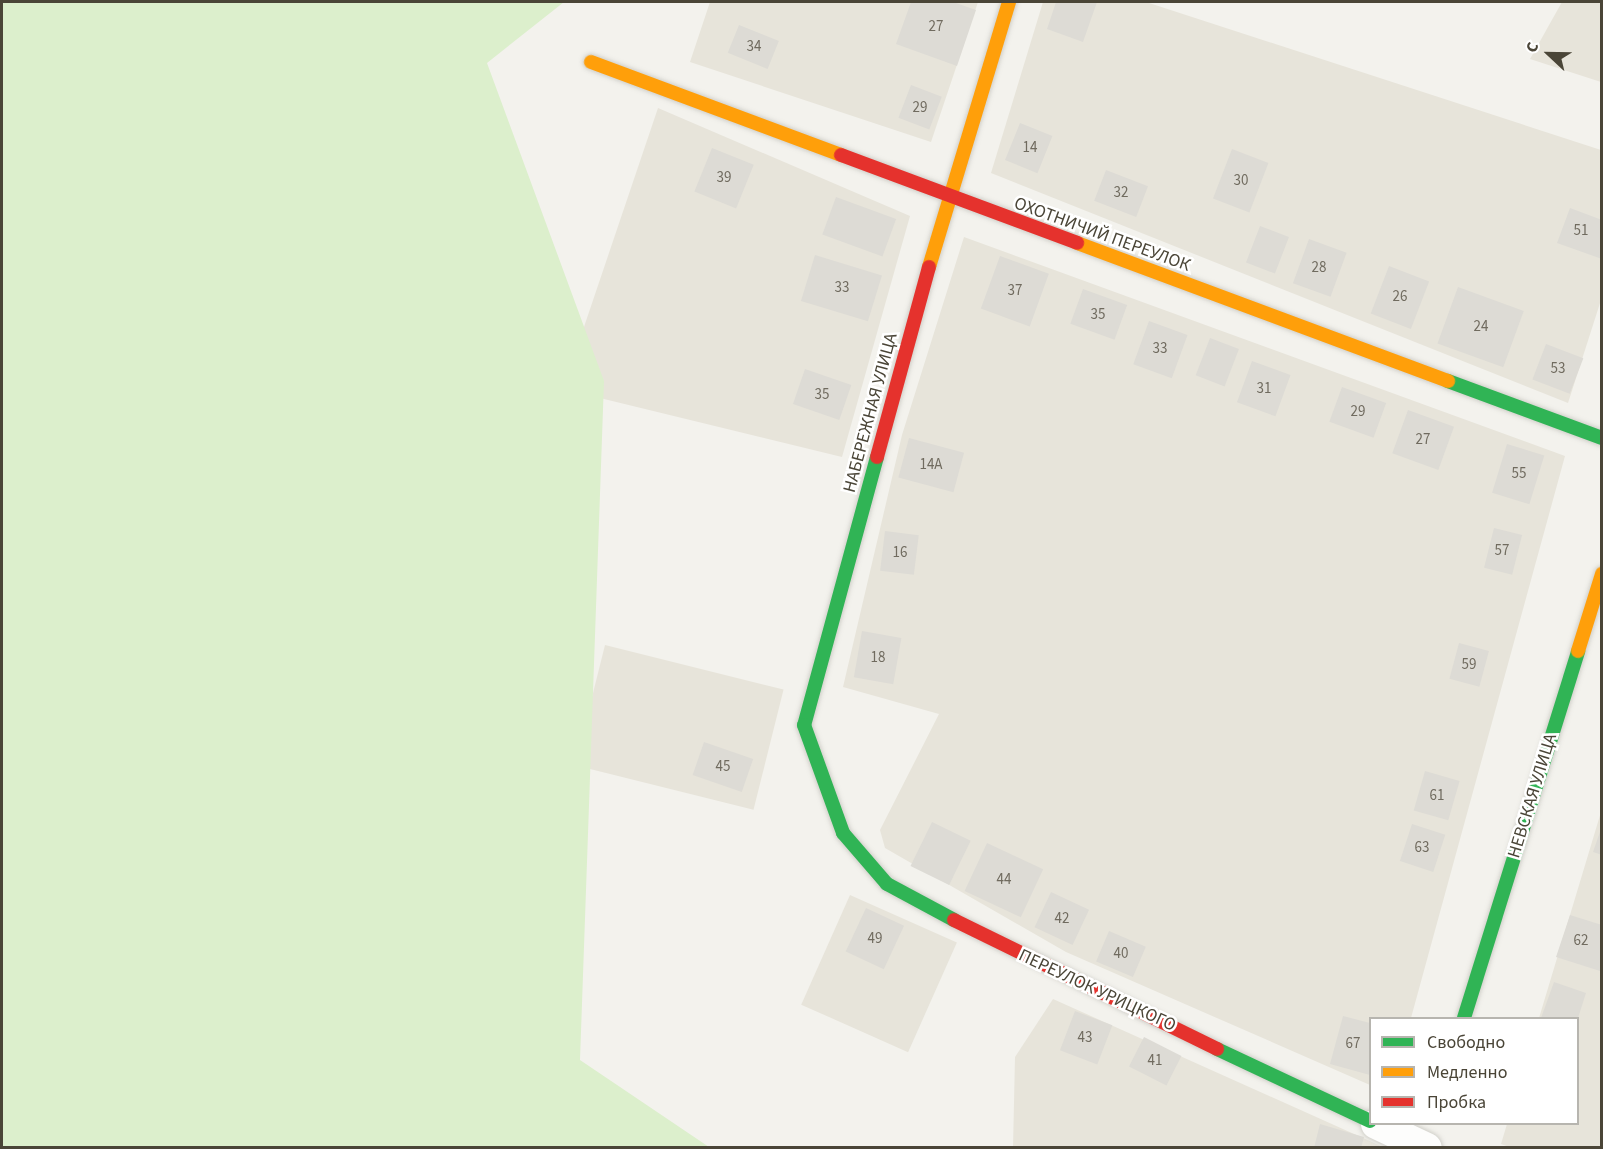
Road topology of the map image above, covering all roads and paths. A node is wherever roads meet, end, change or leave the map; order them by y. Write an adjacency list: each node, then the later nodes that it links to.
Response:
1 (1009, 2): 3 (street, НАБЕРЕЖНАЯ УЛИЦА)
2 (591, 62): 3 (street, ОХОТНИЧИЙ ПЕРЕУЛОК)
3 (948, 198): 4 (street, ОХОТНИЧИЙ ПЕРЕУЛОК); 6 (street, НАБЕРЕЖНАЯ УЛИЦА)
4 (1602, 438)
5 (1602, 574): 7 (street, НЕВСКАЯ УЛИЦА)
6 (843, 833): 8 (street, ПЕРЕУЛОК УРИЦКОГО)
7 (1464, 1017)
8 (1369, 1120)
9 (1378, 1125): 11 (street)
10 (1432, 1125): 11 (street)
11 (1426, 1147)

